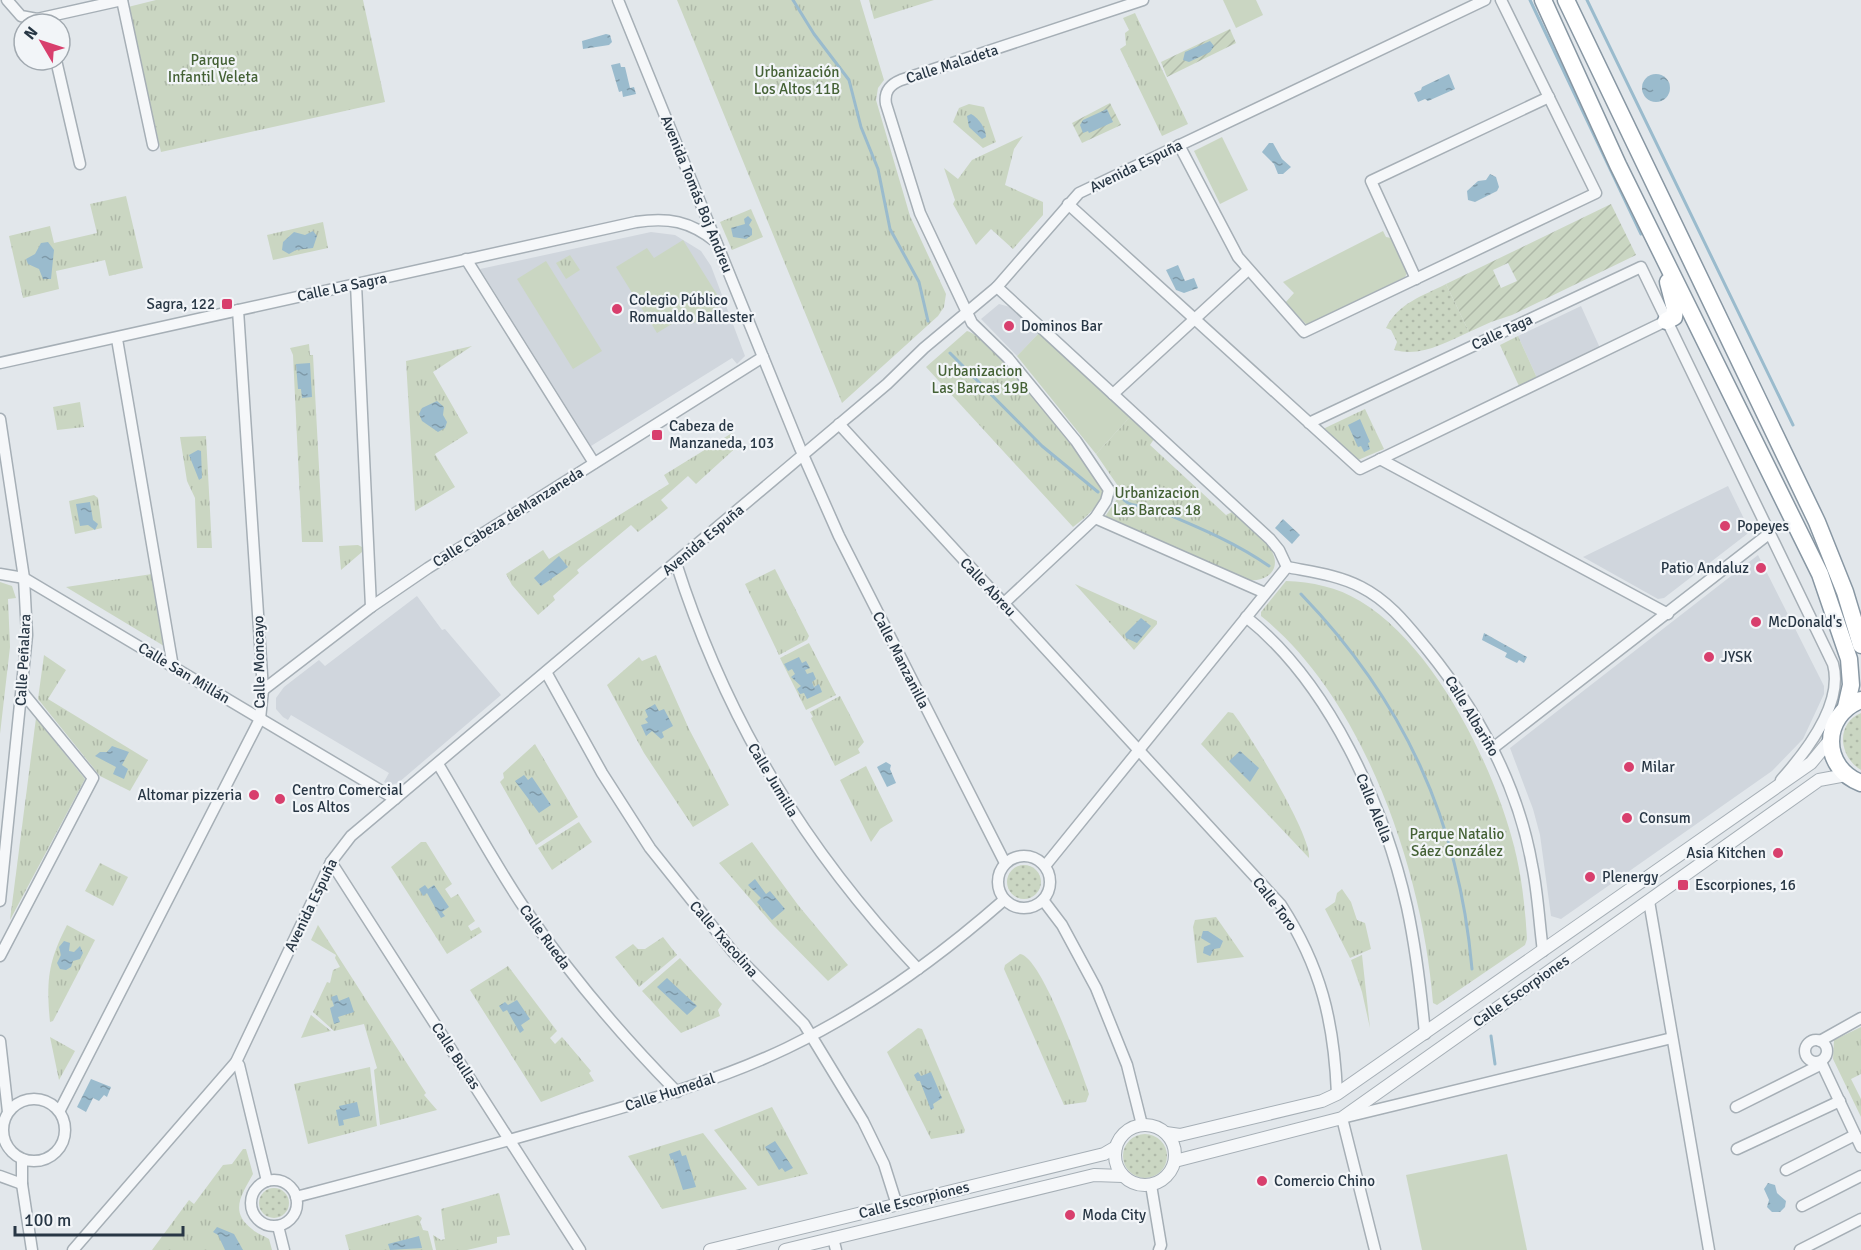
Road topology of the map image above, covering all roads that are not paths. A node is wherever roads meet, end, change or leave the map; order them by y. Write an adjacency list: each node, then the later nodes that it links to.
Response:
1 (7, 0): 10 (street)
2 (122, 0): 11 (street); 14 (street)
3 (618, 0): 17 (street, Avenida Tomás Boj Andreu)
4 (1143, 0): 9 (street, Calle Maladeta)
5 (1485, 0): 15 (street, Avenida Espuña)
6 (1501, 0): 13 (street)
7 (1543, 0): 20 (highway)
8 (1566, 0): 52 (highway)
9 (1129, 3): 28 (street, Calle Maladeta)
10 (18, 12)
11 (72, 14)
12 (59, 72): 16 (street)
13 (1549, 97): 24 (street); 24 (street)
14 (153, 145)
15 (1179, 145): 18 (street, Avenida Espuña); 23 (street)
16 (80, 164)
17 (700, 202): 19 (street); 21 (street, Avenida Tomás Boj Andreu)
18 (1068, 204): 26 (street, Avenida Espuña); 29 (street)
19 (686, 223): 21 (street, Calle La Sagra); 22 (street, Calle La Sagra)
20 (1653, 233): 30 (highway); 57 (highway)
21 (717, 243): 32 (street, Avenida Tomás Boj Andreu)
22 (466, 260): 25 (street, Calle La Sagra); 40 (street)
23 (1248, 270): 24 (street); 29 (street)
24 (1416, 279)
25 (356, 284): 27 (street, Calle La Sagra); 49 (street)
26 (997, 287): 28 (street, Avenida Espuña); 34 (street)
27 (238, 310): 31 (street, Calle La Sagra); 55 (street, Calle Moncayo)
28 (967, 312): 37 (street, Avenida Espuña); 41 (street)
29 (1196, 319): 34 (street); 36 (street)
30 (1666, 321): 36 (street, Calle Taga); 39 (street); 42 (street)
31 (117, 339): 33 (street, Calle La Sagra); 53 (street)
32 (763, 357): 38 (street, Avenida Tomás Boj Andreu); 40 (street, Calle Cabeza deManzaneda)
33 (0, 363)
34 (1113, 394): 44 (street)
35 (0, 419): 46 (street, Calle Peñalara)
36 (1310, 423): 39 (street)
37 (839, 424): 38 (street, Avenida Espuña); 48 (street, Calle Abreu)
38 (803, 454): 43 (street, Avenida Espuña); 68 (street, Calle Manzanilla)
39 (1380, 459): 50 (street)
40 (594, 463): 49 (street, Calle Cabeza deManzaneda)
41 (1095, 518): 47 (street); 48 (street)
42 (1770, 533): 50 (street); 65 (street)
43 (675, 563): 54 (street, Avenida Espuña); 76 (street, Calle Jumilla)
44 (1287, 567): 47 (street); 60 (street, Calle Albariño)
45 (0, 574): 46 (street, Calle San Millán)
46 (24, 578): 53 (street, Calle San Millán); 56 (street, Calle Peñalara)
47 (1265, 593): 51 (street)
48 (1003, 604): 61 (street, Calle Abreu)
49 (372, 607): 55 (street, Calle Cabeza deManzaneda)
50 (1668, 614): 60 (street)
51 (1246, 617): 61 (street); 78 (street, Calle Alella)
52 (1861, 645)
53 (173, 667): 58 (street, Calle San Millán)
54 (546, 672): 62 (street, Avenida Espuña); 79 (street, Calle Txacolina)
55 (263, 690): 58 (street, Calle Moncayo)
56 (23, 693): 72 (street, Calle Peñalara); 75 (street)
57 (1854, 704): 59 (highway)
58 (260, 720): 66 (street, Calle San Millán); 89 (street, Calle Moncayo)
59 (1830, 740): 63 (highway); 65 (street, Calle Escorpiones)
60 (1493, 748): 74 (street, Calle Albariño)
61 (1138, 751): 69 (street); 86 (street, Calle Toro)
62 (438, 764): 66 (street, Avenida Espuña); 85 (street, Calle Rueda)
63 (1846, 775): 64 (highway); 73 (street, Calle Escorpiones)
64 (1861, 783)
65 (1771, 792): 74 (street, Calle Escorpiones)
66 (396, 800): 67 (street, Avenida Espuña)
67 (331, 862): 83 (street, Avenida Espuña); 95 (street, Calle Bullas)
68 (1005, 863): 69 (street); 70 (street)
69 (1045, 866): 71 (street)
70 (1004, 900): 71 (street); 76 (street, Calle Humedal)
71 (1043, 900): 92 (street)
72 (0, 901)
73 (1649, 901): 80 (street); 91 (street, Calle Escorpiones)
74 (1543, 951): 78 (street, Calle Escorpiones)
75 (0, 956)
76 (918, 969): 79 (street, Calle Humedal)
77 (1861, 1018): 82 (street)
78 (1425, 1034): 86 (street, Calle Escorpiones)
79 (810, 1035): 85 (street, Calle Humedal); 109 (street, Calle Txacolina)
80 (1672, 1038): 91 (street); 122 (street)
81 (0, 1041): 90 (street)
82 (1820, 1041): 84 (street); 84 (street)
83 (236, 1062): 105 (street); 115 (street, Avenida Espuña)
84 (1821, 1063): 87 (street); 88 (street)
85 (677, 1092): 95 (street, Calle Humedal)
86 (1337, 1094): 93 (street, Calle Escorpiones)
87 (1840, 1101): 94 (street); 98 (street)
88 (1736, 1107)
89 (60, 1110): 90 (street); 99 (street)
90 (8, 1112): 99 (street)
91 (1342, 1118): 100 (street, Calle Escorpiones); 121 (street)
92 (1142, 1125): 93 (street); 96 (street)
93 (1166, 1133): 100 (street)
94 (1855, 1135): 97 (street); 101 (street)
95 (510, 1141): 108 (street, Calle Humedal); 117 (street, Calle Bullas)
96 (1116, 1147): 103 (street); 109 (street, Calle Escorpiones)
97 (1861, 1147)
98 (1737, 1149)
99 (22, 1159): 106 (street)
100 (1175, 1161): 107 (street)
101 (1786, 1170)
102 (0, 1176): 106 (street)
103 (1123, 1176): 107 (street); 113 (street, Calle Escorpiones)
104 (1861, 1176): 110 (street)
105 (267, 1181): 108 (street); 112 (street)
106 (22, 1184): 114 (street)
107 (1151, 1185): 120 (street)
108 (296, 1197): 112 (street)
109 (897, 1205): 118 (street, Calle Escorpiones)
110 (1802, 1206)
111 (1861, 1219): 123 (street)
112 (278, 1226): 116 (street)
113 (834, 1244): 119 (street, Calle Escorpiones)
114 (32, 1250)
115 (74, 1250)
116 (284, 1250)
117 (580, 1250)
118 (710, 1250)
119 (785, 1250)
120 (1159, 1250)
121 (1375, 1250)
122 (1709, 1250)
123 (1800, 1250)

